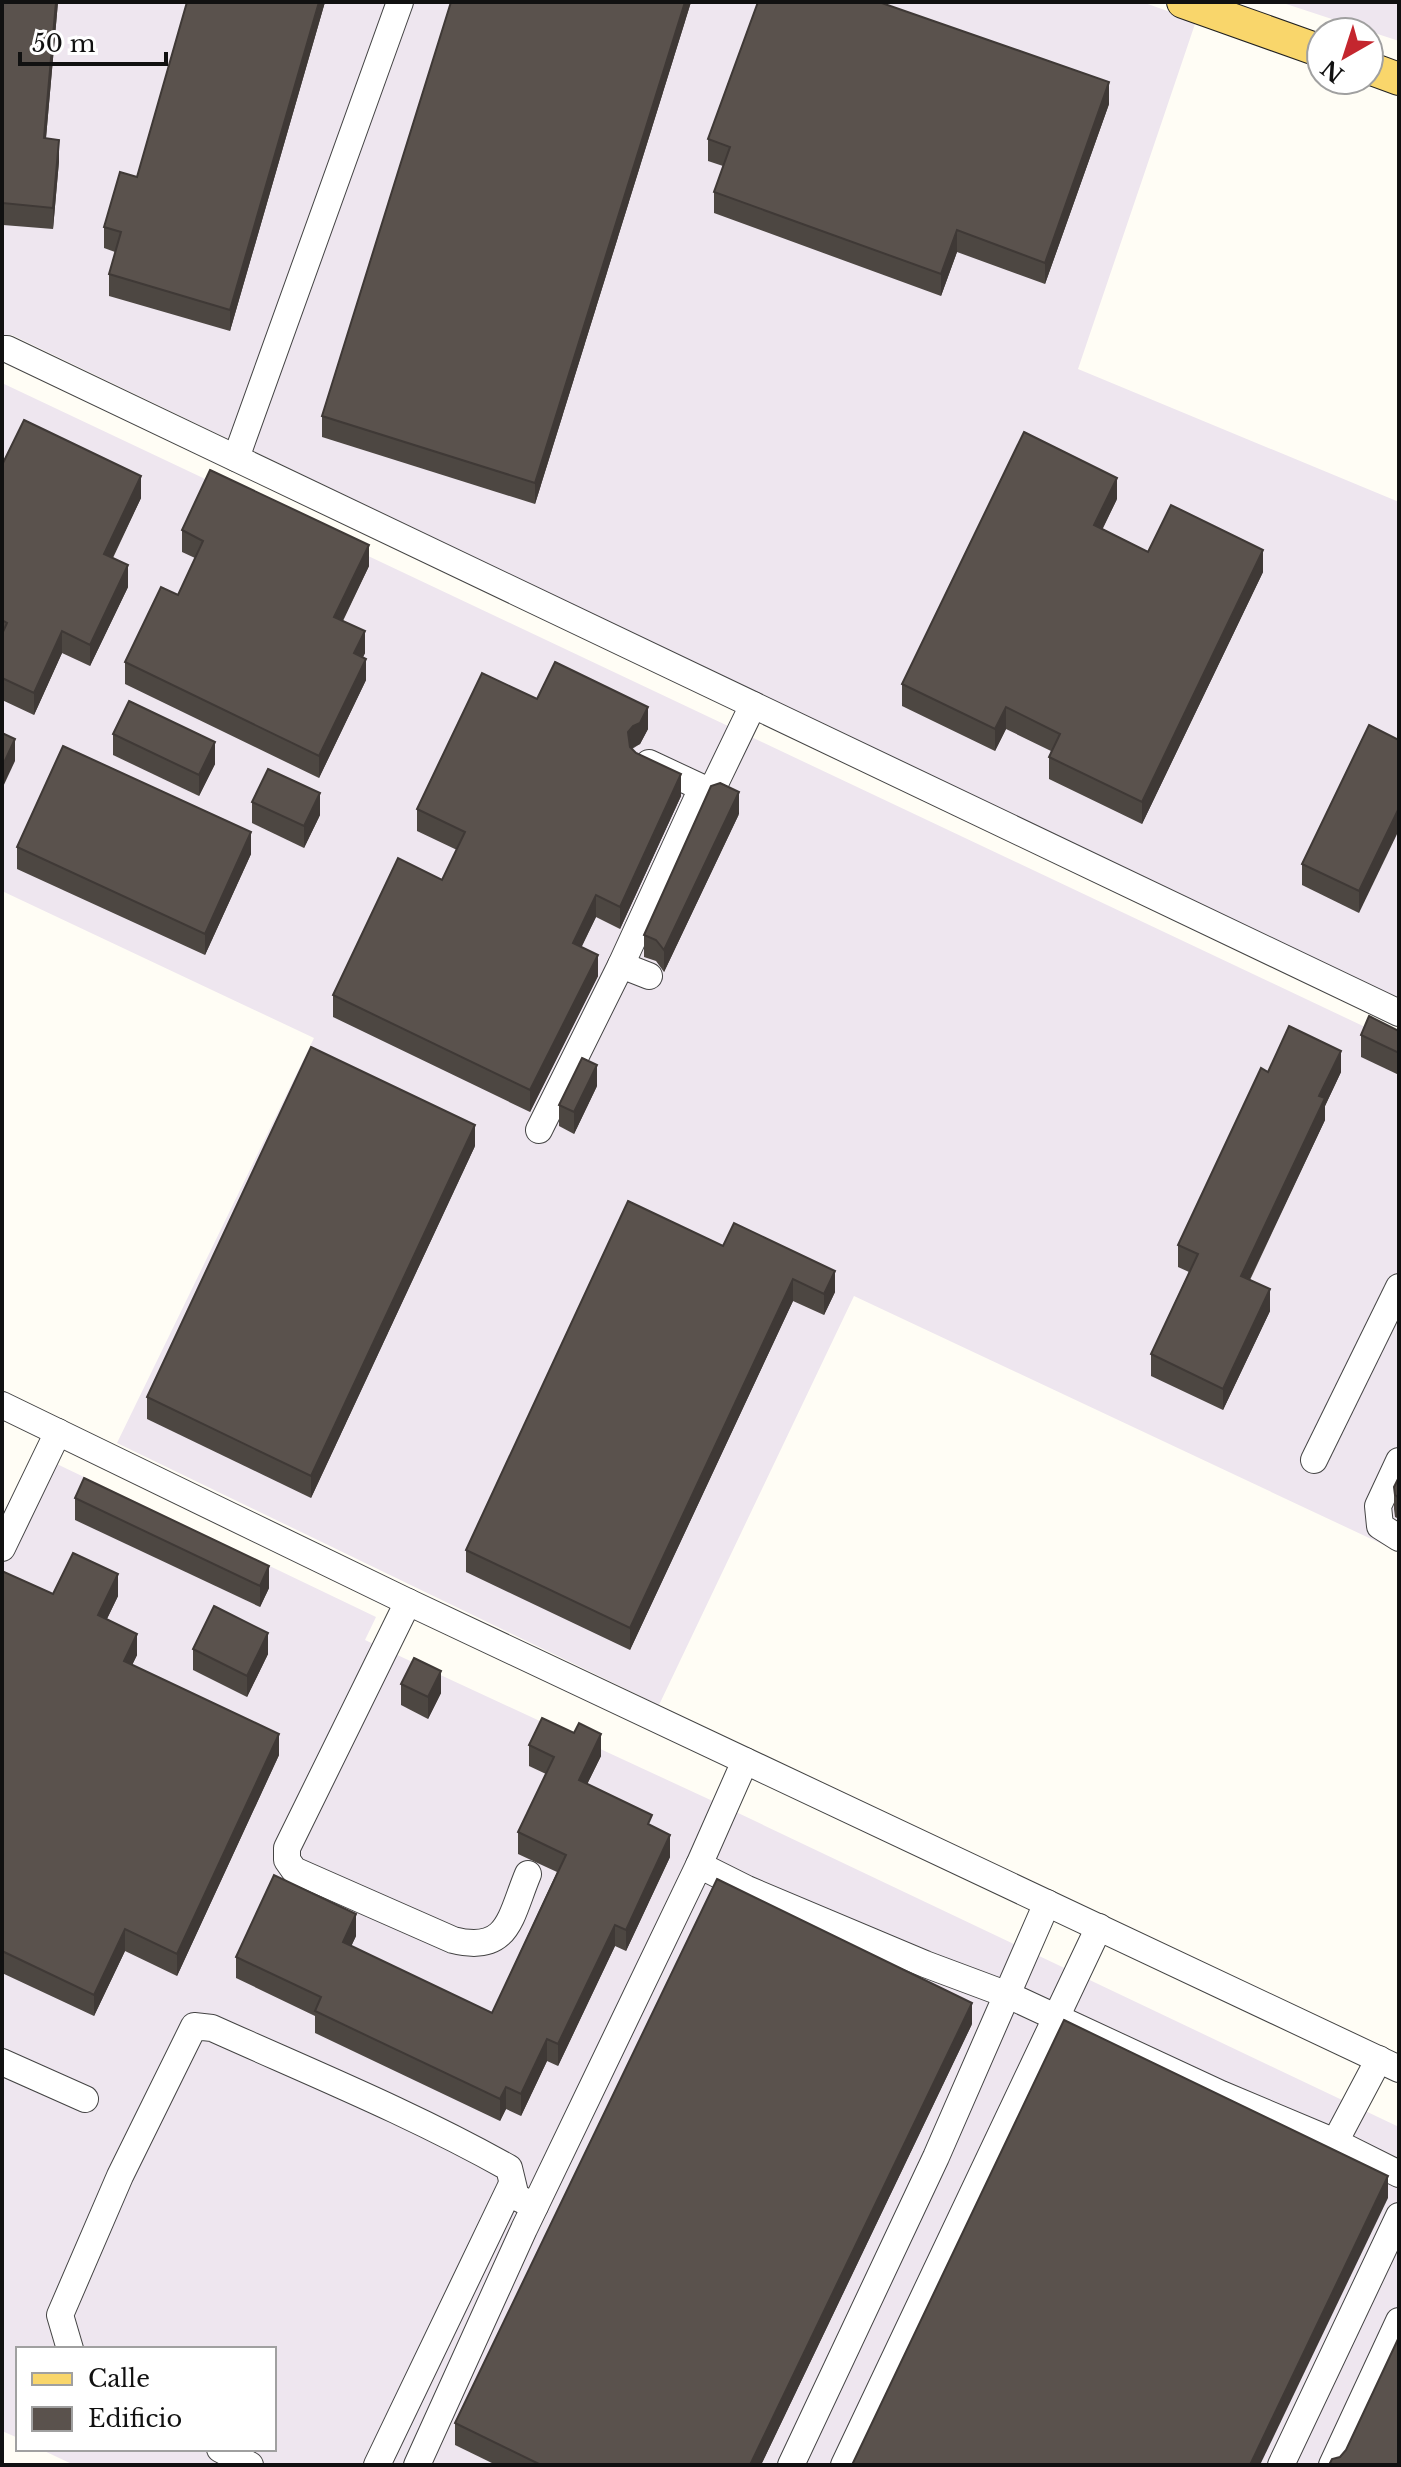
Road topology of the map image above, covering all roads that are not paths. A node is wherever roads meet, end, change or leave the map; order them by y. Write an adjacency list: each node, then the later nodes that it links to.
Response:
1 (400, 2): 5 (street)
2 (1183, 2): 3 (main road)
3 (1305, 45)
4 (2, 349): 5 (street)
5 (236, 458): 6 (street)
6 (753, 705): 8 (street); 11 (street)
7 (643, 760): 8 (street)
8 (702, 788): 9 (street)
9 (621, 965): 10 (street); 12 (street)
10 (649, 976)
11 (1399, 1013)
12 (539, 1130)
13 (1399, 1287): 16 (street)
14 (2, 1405): 15 (street)
15 (58, 1432): 19 (street); 20 (street)
16 (1314, 1460)
17 (1399, 1461): 18 (street)
18 (1399, 1538)
19 (2, 1548)
20 (408, 1602): 21 (street); 23 (street)
21 (745, 1761): 22 (street); 24 (street)
22 (699, 1865): 26 (street); 34 (street)
23 (528, 1874)
24 (1047, 1903): 25 (street); 26 (street)
25 (1099, 1927): 27 (street); 29 (street)
26 (1008, 1995): 27 (street); 42 (street)
27 (1056, 2017): 31 (street); 43 (street)
28 (2, 2062): 30 (street)
29 (1389, 2064): 31 (street)
30 (85, 2099)
31 (1335, 2142): 32 (street)
32 (1399, 2174)
33 (512, 2184): 34 (street); 37 (street); 40 (street)
34 (535, 2206): 41 (street)
35 (1399, 2216): 44 (street)
36 (1399, 2321): 45 (street)
37 (69, 2347)
38 (224, 2451): 39 (street)
39 (250, 2465)
40 (377, 2465)
41 (417, 2465)
42 (791, 2465)
43 (844, 2465)
44 (1281, 2465)
45 (1332, 2465)

